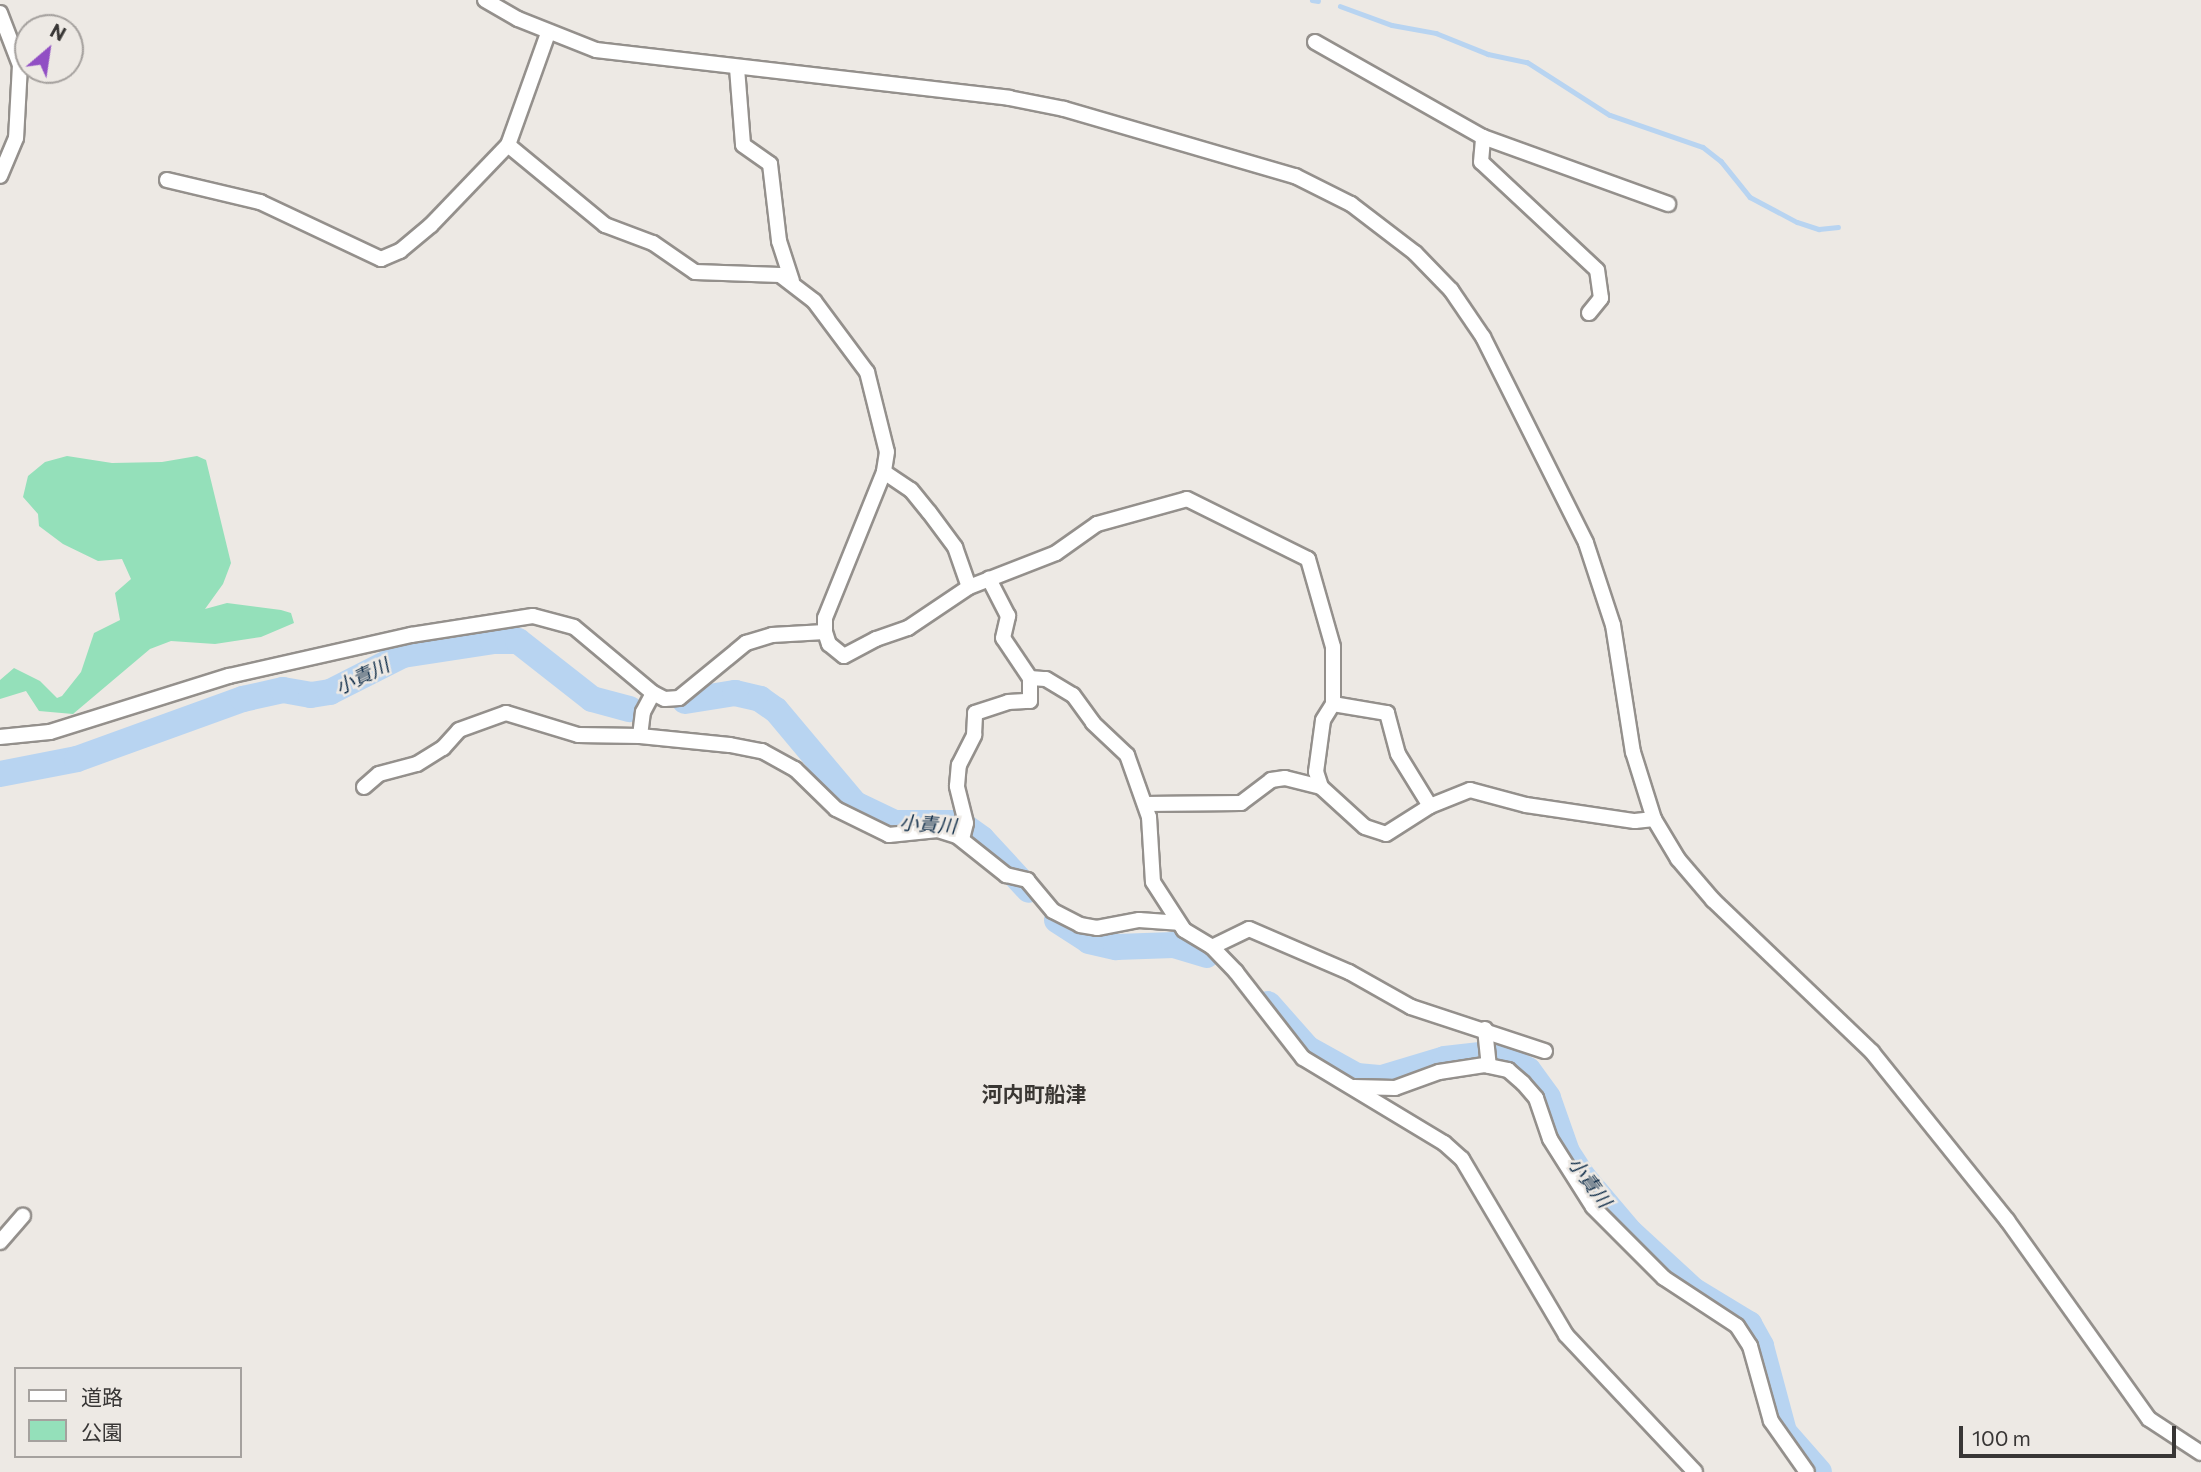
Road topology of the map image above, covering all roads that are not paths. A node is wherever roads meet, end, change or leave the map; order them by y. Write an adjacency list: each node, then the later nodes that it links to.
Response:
1 (485, 0): 3 (street)
2 (0, 13): 8 (street)
3 (548, 33): 5 (street); 7 (street)
4 (1315, 42): 6 (street)
5 (737, 68): 11 (street); 26 (street)
6 (1483, 137): 10 (street); 12 (street)
7 (508, 145): 9 (street); 11 (street)
8 (0, 176)
9 (167, 180)
10 (1668, 204)
11 (792, 281): 13 (street)
12 (1589, 313)
13 (884, 472): 15 (street); 16 (street)
14 (989, 579): 15 (street); 17 (street); 19 (street)
15 (969, 587): 16 (street)
16 (825, 632): 18 (street)
17 (1030, 678): 24 (street); 27 (street)
18 (653, 692): 20 (street); 21 (street)
19 (1333, 704): 23 (street); 25 (street)
20 (640, 736): 22 (street); 27 (street)
21 (0, 737)
22 (364, 787)
23 (1321, 787): 24 (street); 25 (street)
24 (1145, 804): 28 (street)
25 (1430, 806): 26 (street)
26 (1654, 820): 36 (street)
27 (964, 832): 28 (street)
28 (1178, 923): 29 (street)
29 (1212, 947): 30 (street); 33 (street)
30 (1485, 1029): 31 (street); 32 (street)
31 (1545, 1051)
32 (1489, 1058): 33 (street); 38 (street)
33 (1345, 1086): 37 (street)
34 (23, 1216): 35 (street)
35 (0, 1242)
36 (2201, 1453)
37 (1695, 1472)
38 (1807, 1472)

